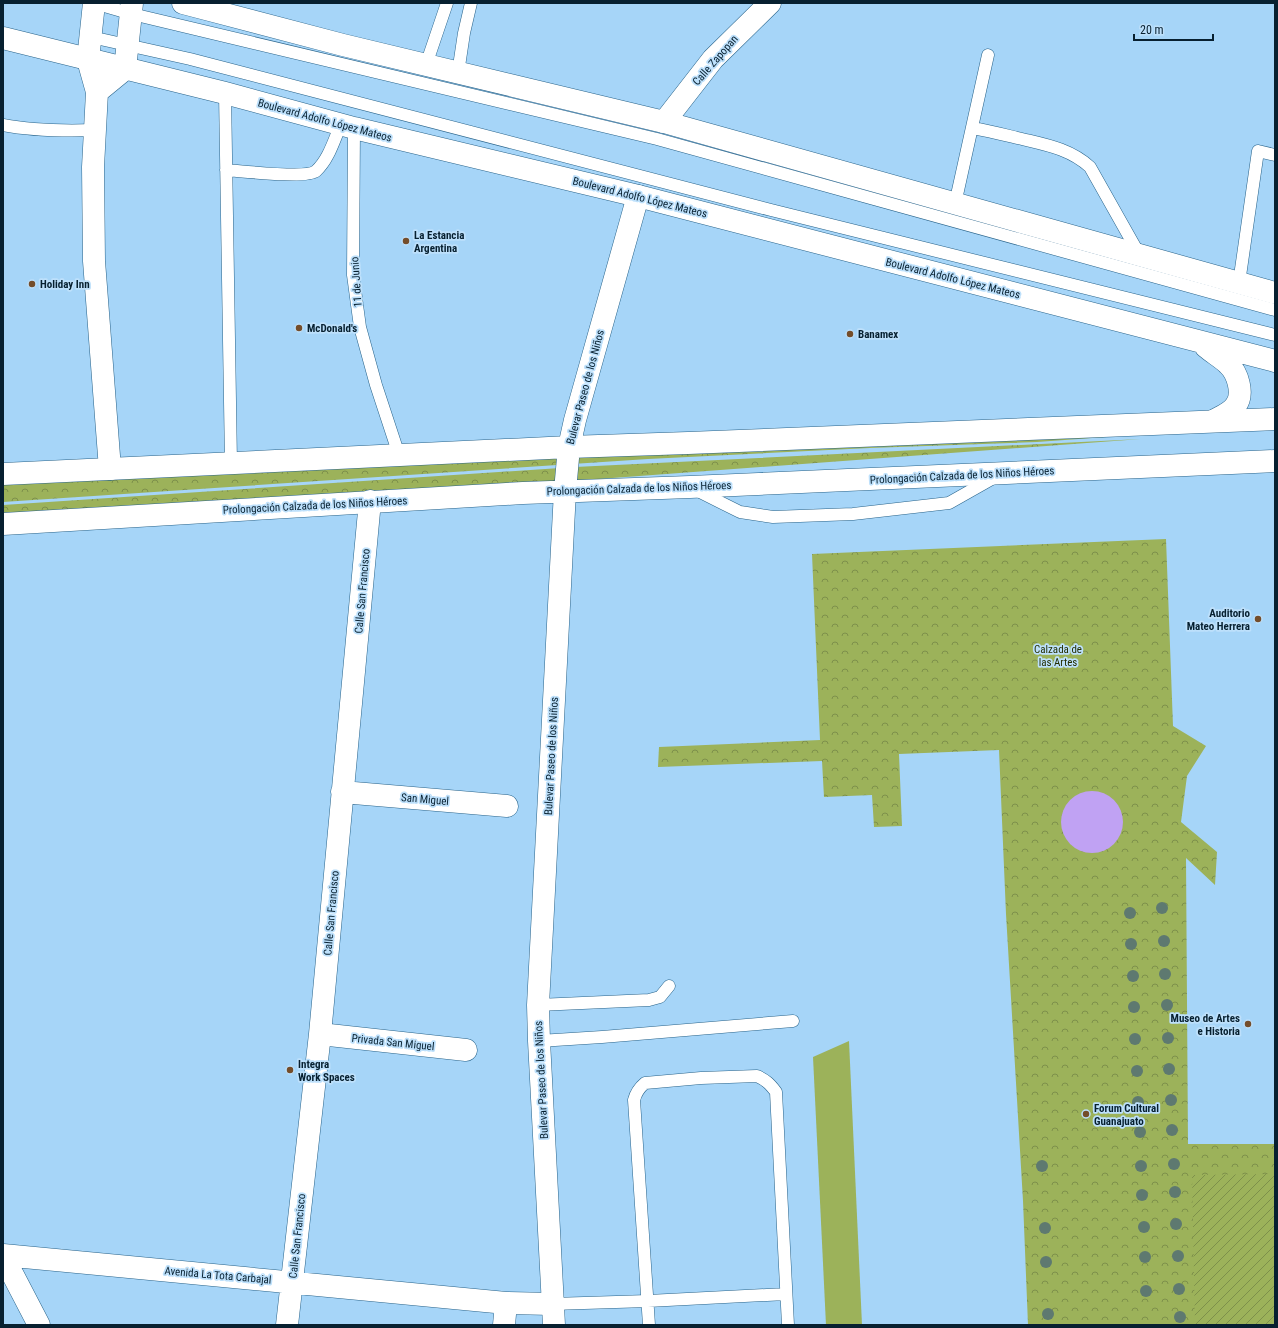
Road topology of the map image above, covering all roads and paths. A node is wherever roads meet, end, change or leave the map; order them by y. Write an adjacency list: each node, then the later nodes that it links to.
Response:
1 (94, 3): 6 (lane); 7 (street)
2 (183, 3): 12 (street)
3 (447, 3): 12 (lane)
4 (471, 3): 14 (lane)
5 (770, 3): 17 (street, Calle Zapopan)
6 (132, 8): 9 (street); 29 (lane)
7 (91, 37): 9 (lane); 11 (street)
8 (3, 38): 11 (street, Boulevard Adolfo López Mateos)
9 (128, 44): 13 (street); 30 (lane)
10 (988, 55): 20 (lane)
11 (88, 60): 13 (street, Boulevard Adolfo López Mateos); 15 (street)
12 (426, 65): 14 (street)
13 (126, 69): 15 (street); 16 (street, Boulevard Adolfo López Mateos)
14 (458, 72): 17 (street)
15 (97, 92): 21 (street)
16 (225, 93): 19 (street, Boulevard Adolfo López Mateos); 23 (lane)
17 (664, 122): 25 (street)
18 (3, 125): 21 (lane)
19 (347, 126): 23 (lane); 24 (street, Boulevard Adolfo López Mateos); 36 (lane, 11 de Junio)
20 (973, 128): 25 (lane); 26 (lane)
21 (95, 130): 39 (street)
22 (1275, 155): 27 (lane)
23 (226, 170): 38 (lane)
24 (638, 196): 31 (street, Boulevard Adolfo López Mateos); 35 (street, Bulevar Paseo de los Niños)
25 (956, 204): 26 (street)
26 (1140, 256): 27 (street)
27 (1239, 283): 28 (street)
28 (1275, 293)
29 (1275, 310)
30 (1275, 335)
31 (1197, 340): 32 (street, Boulevard Adolfo López Mateos); 34 (street)
32 (1275, 361)
33 (1275, 419): 34 (street)
34 (1213, 422): 35 (street)
35 (569, 447): 36 (street); 43 (street, Bulevar Paseo de los Niños)
36 (400, 454): 38 (street)
37 (1275, 461): 40 (street, Prolongación Calzada de los Niños Héroes)
38 (231, 463): 39 (street)
39 (110, 469): 41 (street)
40 (1002, 473): 42 (street, Prolongación Calzada de los Niños Héroes); 42 (lane)
41 (3, 474)
42 (690, 487): 43 (street, Prolongación Calzada de los Niños Héroes)
43 (565, 491): 44 (street, Prolongación Calzada de los Niños Héroes); 49 (street, Bulevar Paseo de los Niños)
44 (370, 501): 45 (street, Prolongación Calzada de los Niños Héroes); 46 (street, Calle San Francisco)
45 (3, 524)
46 (342, 792): 47 (street, San Miguel); 51 (street, Calle San Francisco)
47 (507, 806)
48 (669, 986): 49 (lane)
49 (538, 1005): 52 (street, Bulevar Paseo de los Niños)
50 (793, 1022): 52 (lane)
51 (320, 1034): 53 (street, Privada San Miguel); 55 (street, Calle San Francisco)
52 (538, 1041): 59 (street, Bulevar Paseo de los Niños)
53 (466, 1050)
54 (3, 1256): 55 (street, Avenida La Tota Carbajal); 60 (street)
55 (292, 1282): 58 (street, Avenida La Tota Carbajal); 61 (street, Calle San Francisco)
56 (786, 1294): 57 (lane); 57 (lane); 64 (lane)
57 (648, 1301): 59 (lane); 63 (lane)
58 (506, 1303): 59 (street, Avenida La Tota Carbajal); 62 (street)
59 (553, 1314)
60 (38, 1325)
61 (287, 1325)
62 (504, 1325)
63 (649, 1325)
64 (788, 1325)

